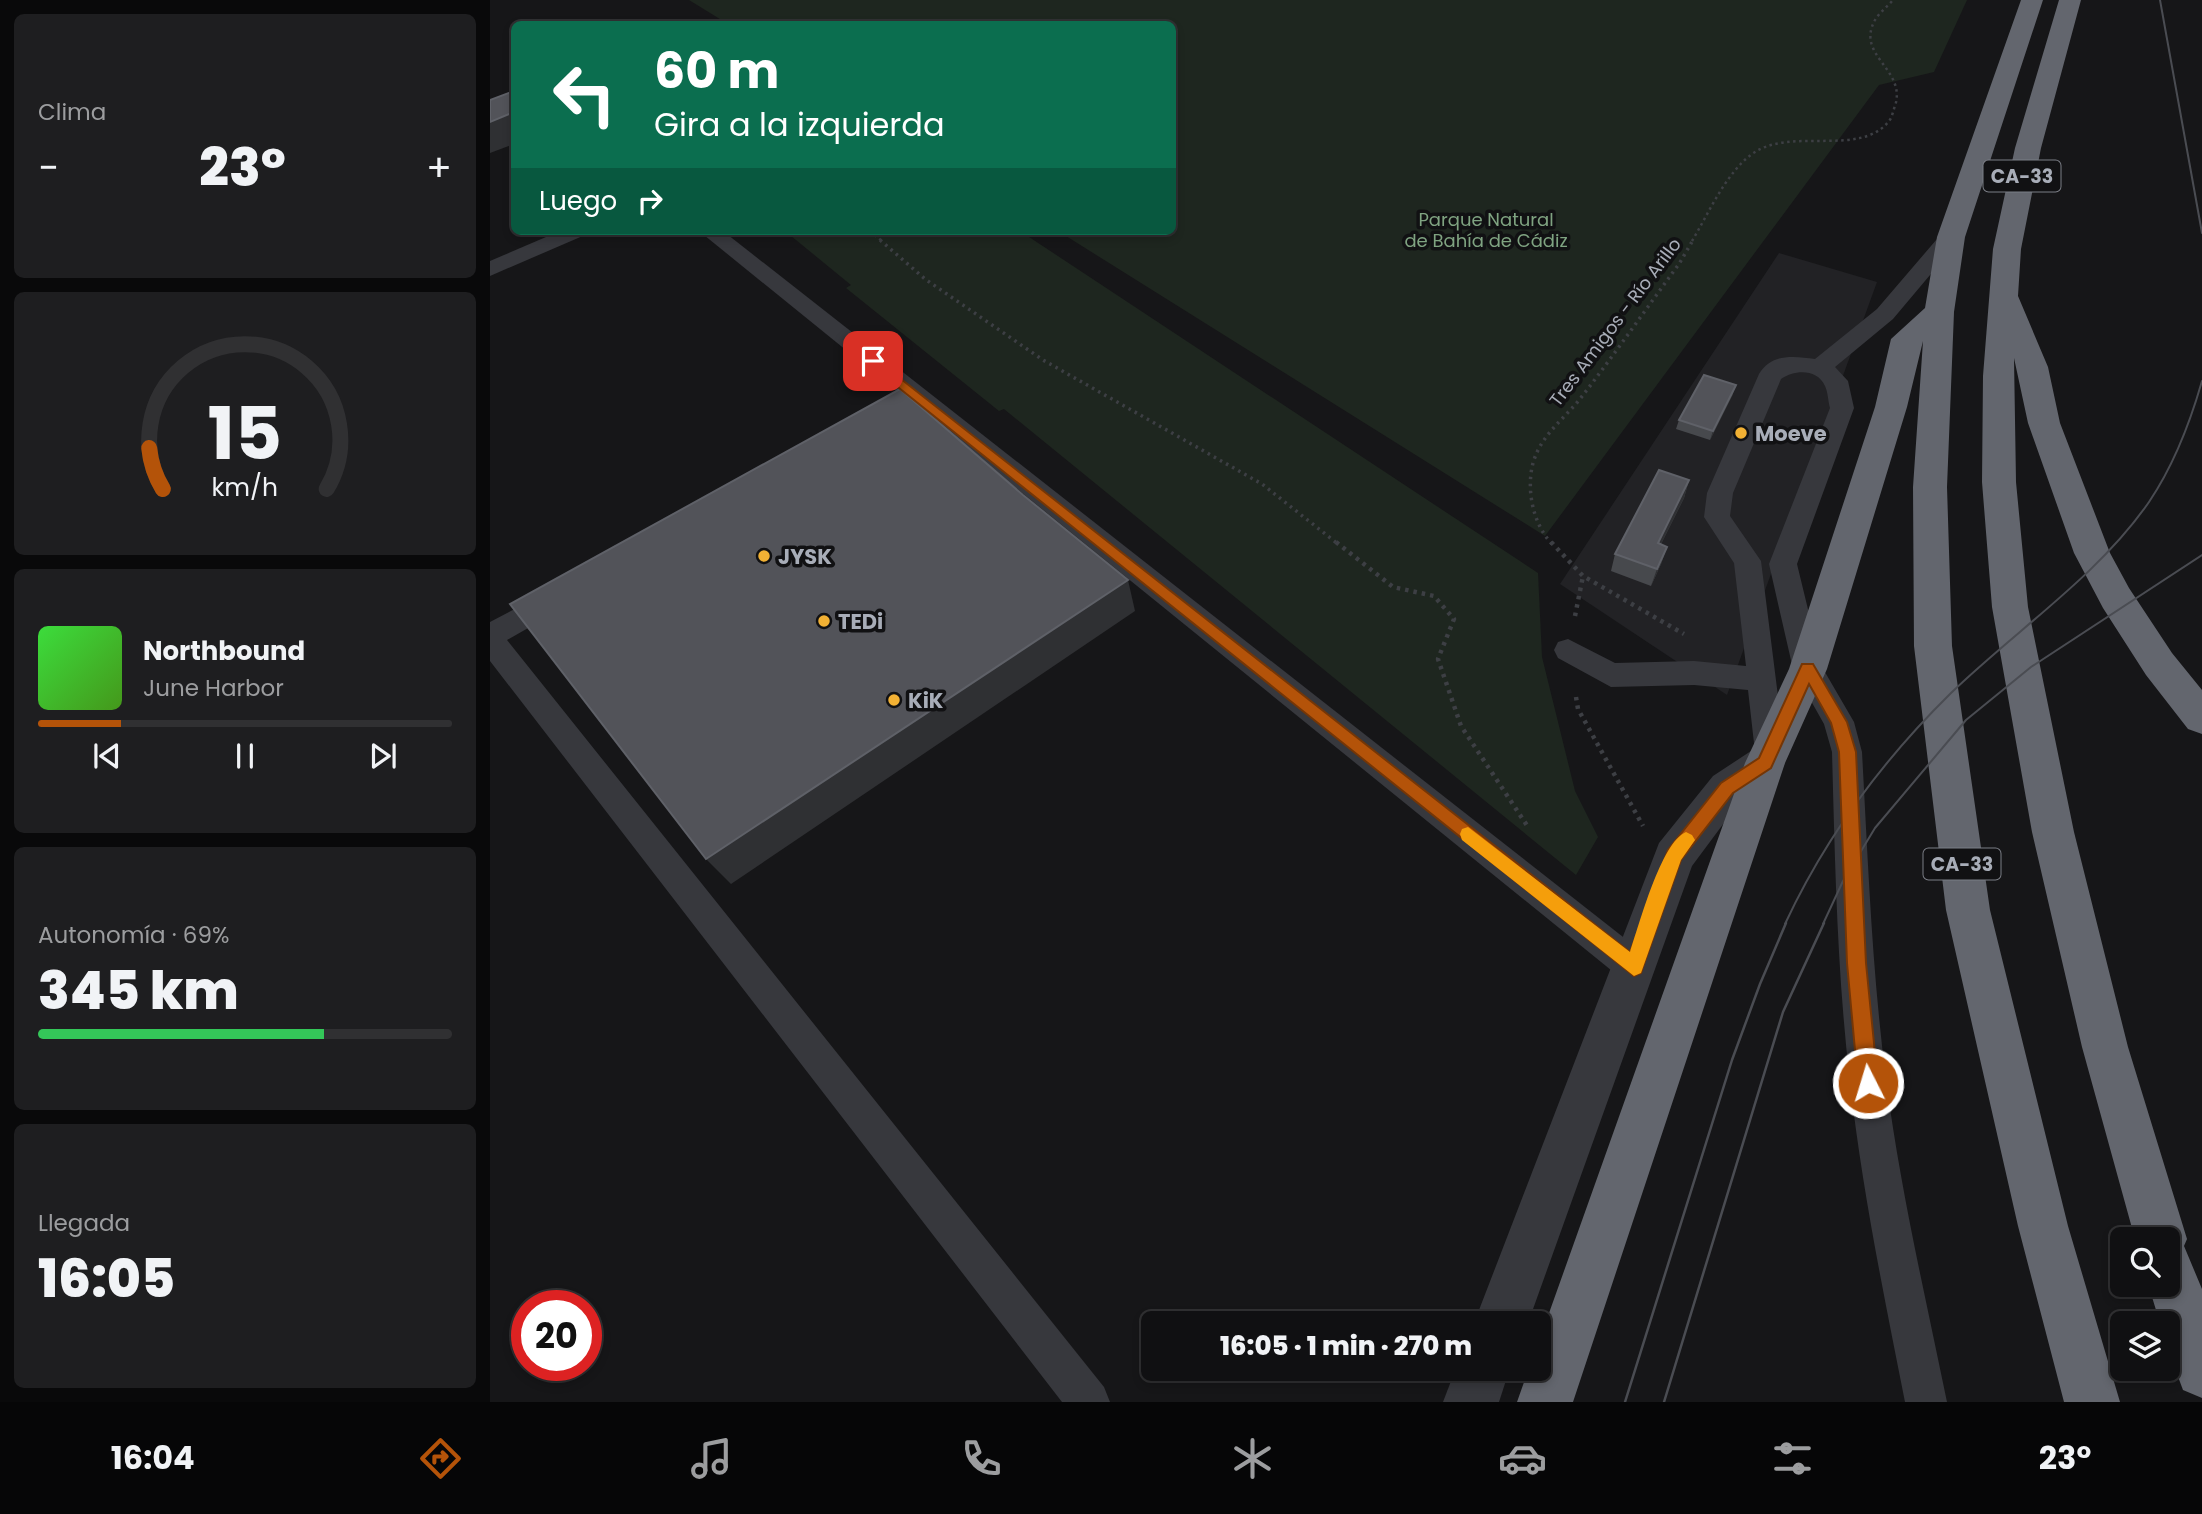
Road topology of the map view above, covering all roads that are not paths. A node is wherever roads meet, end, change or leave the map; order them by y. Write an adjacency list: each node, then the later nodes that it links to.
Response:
1 (2032, 0): 5 (highway, CA-33)
2 (2070, 0): 7 (highway, CA-33)
3 (569, 235): 6 (lane)
4 (715, 235): 17 (lane)
5 (1951, 237): 8 (highway, CA-33); 9 (lane)
6 (490, 269)
7 (2003, 289): 15 (highway); 18 (highway, CA-33)
8 (1939, 312): 13 (highway); 27 (highway, CA-33)
9 (1820, 367): 13 (lane); 14 (lane)
10 (575, 588): 11 (lane)
11 (490, 638): 23 (lane)
12 (1568, 650): 14 (lane)
13 (1808, 669): 16 (highway); 26 (lane)
14 (1762, 679): 16 (lane)
15 (2202, 718)
16 (1768, 757): 17 (street); 25 (highway)
17 (1634, 967): 20 (street)
18 (2158, 1227)
19 (2178, 1297): 21 (highway)
20 (1505, 1311)
21 (2202, 1371)
22 (1478, 1381): 24 (street)
23 (1089, 1402)
24 (1471, 1402)
25 (1545, 1402)
26 (1926, 1402)
27 (2092, 1402)

